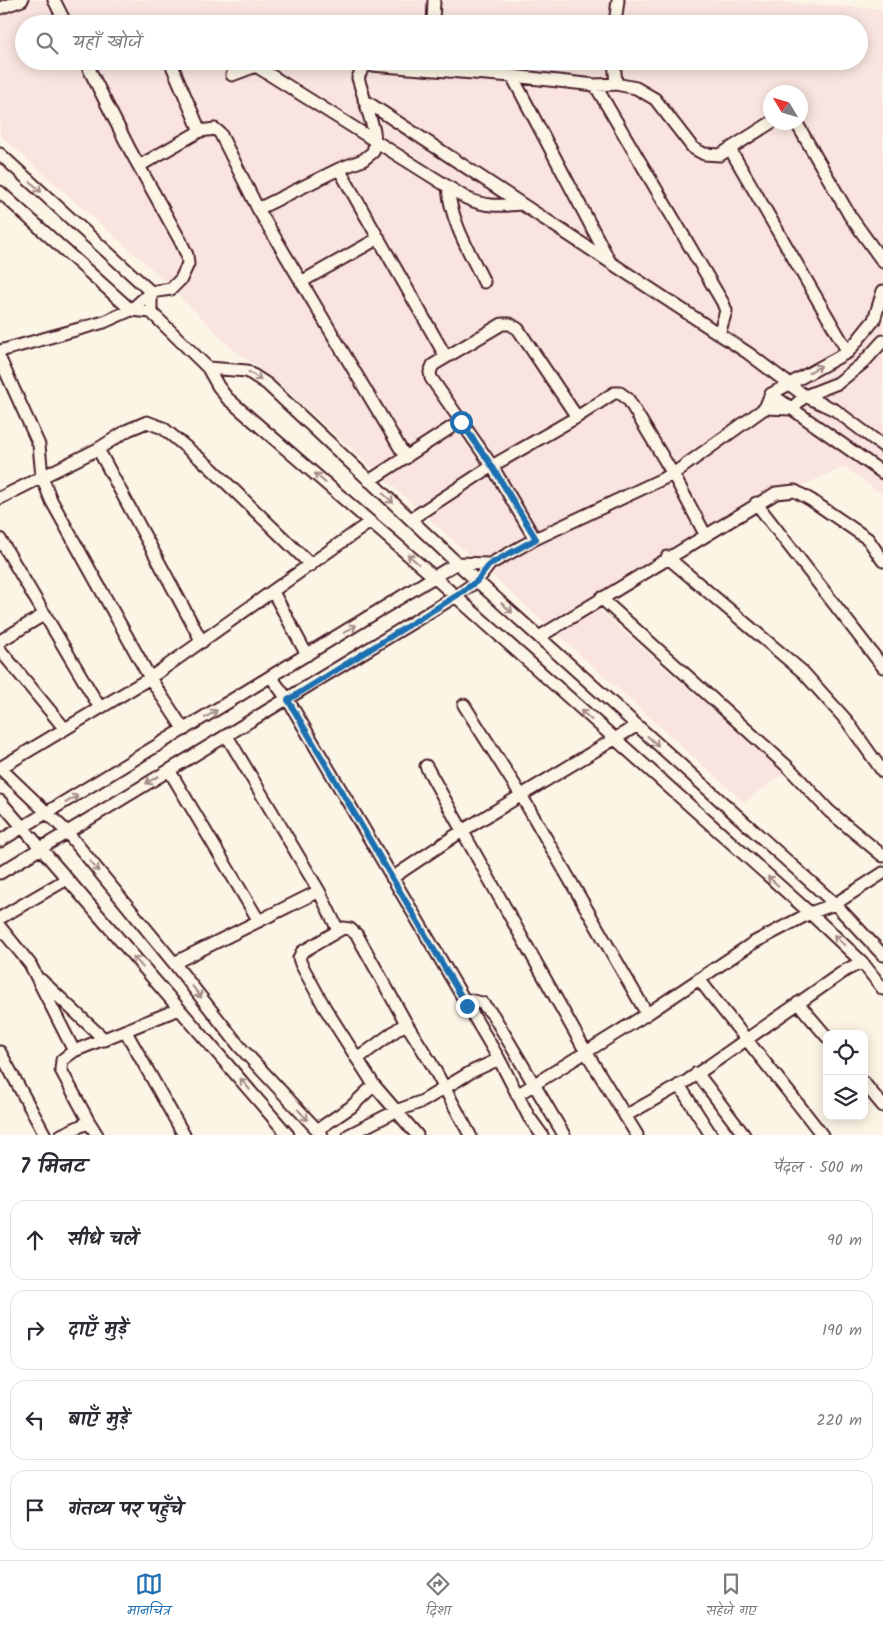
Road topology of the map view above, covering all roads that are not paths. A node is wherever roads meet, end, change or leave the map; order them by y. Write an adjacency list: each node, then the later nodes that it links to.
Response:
1 (22, 0): 5 (street)
2 (54, 0): 6 (street)
3 (434, 0): 7 (street)
4 (618, 0): 8 (street)
5 (0, 8)
6 (62, 15)
7 (433, 15)
8 (616, 15)
9 (91, 70): 27 (street)
10 (174, 70): 22 (street)
11 (245, 70): 16 (street)
12 (262, 70): 24 (street)
13 (362, 70): 20 (street)
14 (465, 70): 17 (street)
15 (615, 70): 18 (street)
16 (232, 75)
17 (512, 76): 19 (street); 35 (street)
18 (616, 84): 19 (street); 25 (street)
19 (595, 85): 42 (street)
20 (364, 100): 24 (street); 31 (street)
21 (763, 128): 25 (street)
22 (200, 130): 27 (street); 32 (street)
23 (801, 130): 34 (street)
24 (375, 140): 28 (street); 29 (street)
25 (730, 149): 45 (street)
26 (0, 154): 39 (street, one-way to 39)
27 (139, 166): 39 (street)
28 (339, 170): 32 (street); 33 (street)
29 (448, 187): 31 (street); 37 (street)
30 (0, 192): 40 (street)
31 (521, 204): 35 (street)
32 (258, 210): 36 (street)
33 (378, 238): 36 (street); 46 (street)
34 (883, 262)
35 (611, 263): 42 (street)
36 (301, 282): 58 (street)
37 (484, 282)
38 (883, 291): 45 (street)
39 (151, 292): 40 (street); 41 (street)
40 (131, 310): 41 (street); 44 (street)
41 (151, 312): 48 (street)
42 (719, 334): 49 (street)
43 (881, 348): 51 (street)
44 (0, 352)
45 (848, 352): 49 (street, one-way to 45)
46 (446, 357): 54 (street); 55 (street)
47 (0, 359): 62 (street)
48 (208, 368): 63 (street, one-way to 63); 67 (street, one-way to 48)
49 (788, 383): 50 (street); 51 (street)
50 (771, 394): 52 (street); 53 (street)
51 (805, 396): 53 (street); 56 (street)
52 (765, 408): 53 (street); 60 (street)
53 (791, 409): 61 (street)
54 (577, 417): 59 (street); 60 (street)
55 (461, 422): 58 (street); 59 (street)
56 (883, 446)
57 (98, 449): 62 (street); 75 (street); 84 (street)
58 (406, 458): 63 (street)
59 (492, 466): 66 (street); 70 (street)
60 (673, 474): 68 (street); 70 (street)
61 (883, 474)
62 (42, 477): 64 (street); 89 (street)
63 (369, 480): 66 (street, one-way to 66)
64 (1, 497)
65 (756, 503): 68 (street); 72 (street); 87 (street)
66 (410, 519): 73 (street)
67 (370, 522): 75 (street); 76 (street, one-way to 67)
68 (705, 534): 71 (street)
69 (0, 539): 81 (street)
70 (536, 539): 74 (street)
71 (667, 557): 80 (street); 101 (street)
72 (883, 562)
73 (457, 563): 74 (street); 76 (street); 77 (street)
74 (490, 564): 77 (street)
75 (311, 565): 78 (street)
76 (434, 577): 79 (street); 86 (street, one-way to 76)
77 (477, 581): 79 (street); 82 (street, one-way to 82)
78 (273, 592): 84 (street); 86 (street)
79 (456, 596): 90 (street); 97 (street, one-way to 79)
80 (601, 598): 82 (street); 110 (street)
81 (45, 614): 83 (street); 92 (street)
82 (539, 637): 93 (street)
83 (0, 642)
84 (202, 642): 89 (street)
85 (0, 650): 94 (street)
86 (307, 655): 88 (street)
87 (883, 667)
88 (271, 677): 90 (street); 95 (street, one-way to 88)
89 (150, 678): 92 (street); 95 (street)
90 (288, 700): 96 (street); 113 (street)
91 (464, 705): 102 (street)
92 (100, 708): 94 (street)
93 (636, 726): 97 (street); 116 (street, one-way to 116)
94 (65, 729): 99 (street)
95 (184, 730): 104 (street, one-way to 95)
96 (227, 736): 100 (street); 115 (street)
97 (612, 739): 102 (street); 117 (street, one-way to 97)
98 (426, 766): 107 (street)
99 (0, 768): 104 (street)
100 (169, 770): 106 (street, one-way to 106); 119 (street)
101 (883, 772)
102 (520, 795): 107 (street); 131 (street)
103 (0, 801): 105 (street)
104 (48, 813): 105 (street); 106 (street)
105 (22, 828): 108 (street); 109 (street)
106 (66, 831): 109 (street); 124 (street, one-way to 124)
107 (462, 831): 113 (street); 139 (street)
108 (0, 841)
109 (41, 849): 111 (street); 114 (street)
110 (883, 856)
111 (0, 873)
112 (883, 873): 116 (street)
113 (392, 878): 128 (street)
114 (67, 879): 118 (street); 130 (street, one-way to 114)
115 (318, 891): 119 (street); 121 (street)
116 (835, 904): 117 (street); 122 (street)
117 (810, 913): 123 (street, one-way to 117); 126 (street)
118 (0, 918)
119 (258, 921): 124 (street)
120 (0, 927): 125 (street)
121 (338, 930): 132 (street); 140 (street)
122 (883, 955)
123 (862, 962): 127 (street); 129 (street)
124 (174, 963): 153 (street, one-way to 153)
125 (36, 975): 135 (street); 137 (street)
126 (699, 979): 131 (street); 136 (street)
127 (883, 989)
128 (463, 999): 141 (street); 143 (street)
129 (798, 1003): 134 (street); 136 (street)
130 (179, 1009): 133 (street); 158 (street, one-way to 130)
131 (647, 1014): 139 (street)
132 (406, 1023): 140 (street); 147 (street)
133 (126, 1032): 135 (street); 157 (street)
134 (823, 1032)
135 (105, 1040): 137 (street)
136 (745, 1040): 142 (street); 167 (street)
137 (74, 1051): 152 (street)
138 (0, 1052): 154 (street)
139 (586, 1052): 143 (street); 151 (street)
140 (357, 1059): 144 (street)
141 (498, 1059): 147 (street); 148 (street)
142 (697, 1073): 145 (street); 166 (street)
143 (535, 1083): 148 (street); 163 (street)
144 (374, 1085): 150 (street); 153 (street)
145 (679, 1085): 151 (street); 165 (street)
146 (868, 1087): 149 (street)
147 (445, 1090): 150 (street); 161 (street)
148 (517, 1095): 162 (street)
149 (883, 1106)
150 (396, 1111): 159 (street); 160 (street)
151 (625, 1116): 164 (street)
152 (89, 1122): 155 (street); 156 (street)
153 (320, 1132)
154 (45, 1135)
155 (60, 1135)
156 (97, 1135)
157 (184, 1135)
158 (288, 1135)
159 (349, 1135)
160 (417, 1135)
161 (470, 1135)
162 (542, 1135)
163 (564, 1135)
164 (637, 1135)
165 (711, 1135)
166 (744, 1135)
167 (822, 1135)

